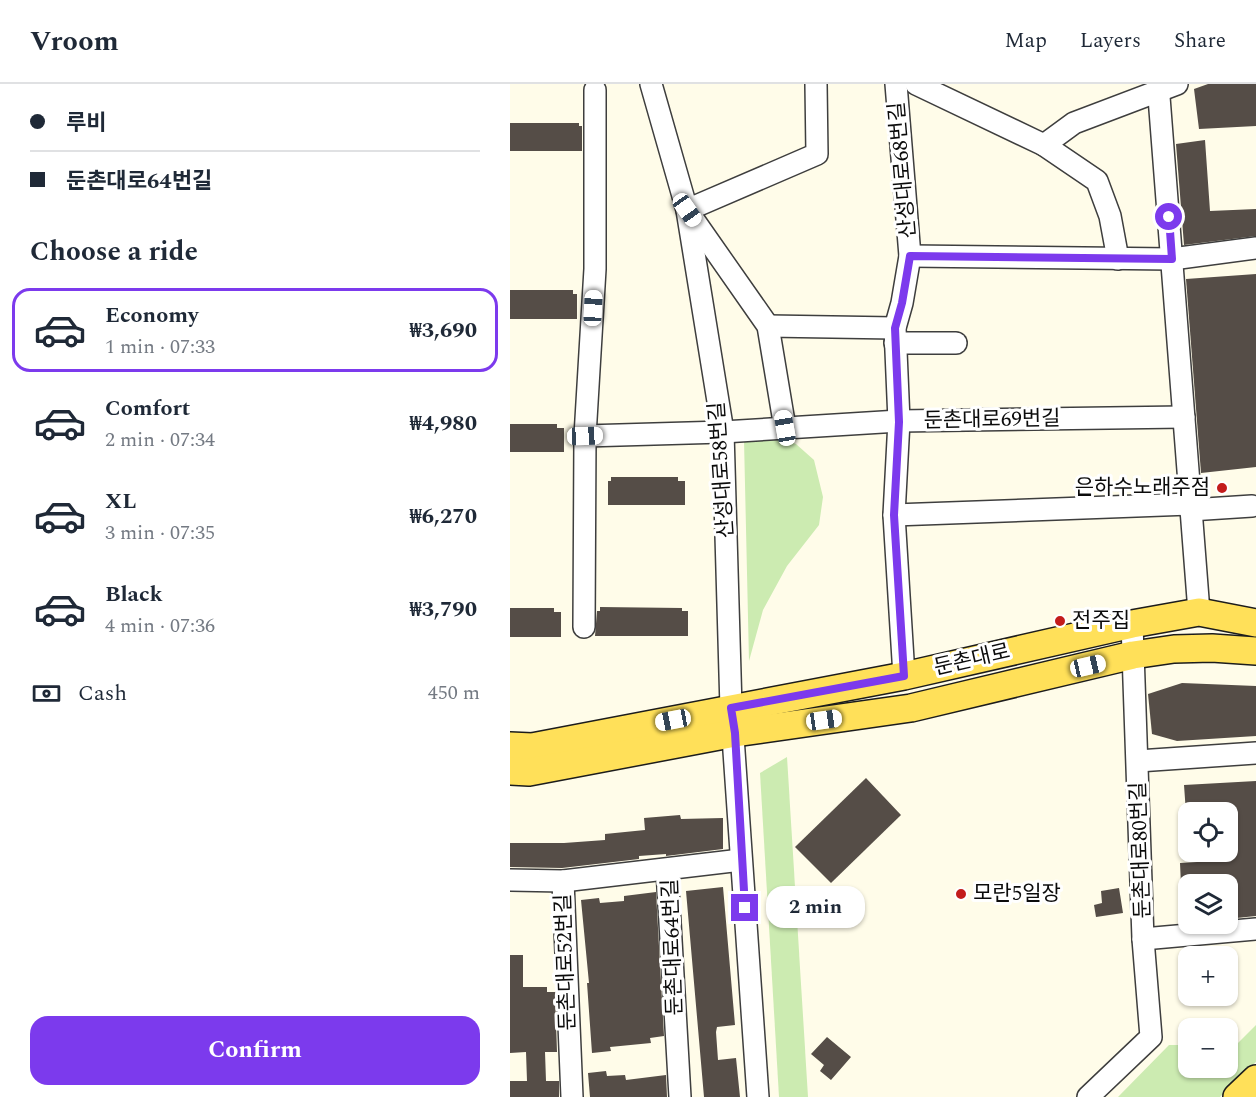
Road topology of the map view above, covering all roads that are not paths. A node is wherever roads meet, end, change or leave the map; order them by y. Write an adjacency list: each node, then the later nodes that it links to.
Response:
1 (651, 84): 8 (street, 산성대로58번길)
2 (816, 84): 8 (street)
3 (896, 84): 10 (street, 산성대로68번길)
4 (916, 84): 7 (street)
5 (1165, 86): 7 (street); 12 (street)
6 (595, 90): 20 (street)
7 (1044, 146): 11 (street)
8 (687, 210): 13 (street); 19 (street, 산성대로58번길)
9 (1256, 248): 12 (street)
10 (910, 256): 11 (street); 14 (street, 둔촌대로69번길)
11 (1118, 258): 12 (street)
12 (1172, 259): 16 (street)
13 (768, 326): 14 (street); 18 (street)
14 (895, 335): 15 (street); 17 (street, 둔촌대로69번길)
15 (956, 343)
16 (1184, 417): 17 (street, 둔촌대로69번길); 22 (street)
17 (899, 422): 18 (street); 23 (street, 둔촌대로69번길)
18 (785, 428): 19 (street)
19 (723, 432): 20 (street); 31 (street, 산성대로58번길)
20 (585, 436): 27 (street)
21 (1252, 506): 22 (street)
22 (1190, 507): 23 (street); 24 (street)
23 (894, 515): 30 (street, 둔촌대로69번길)
24 (1199, 612): 25 (main road, 둔촌대로); 26 (main road, 둔촌대로)
25 (1256, 622)
26 (1132, 624): 29 (street, 둔촌대로80번길); 30 (main road, 둔촌대로)
27 (584, 627)
28 (1256, 651): 29 (main road, 둔촌대로)
29 (1133, 655): 31 (main road, 둔촌대로); 34 (street, 둔촌대로80번길)
30 (904, 676): 31 (main road, 둔촌대로)
31 (733, 721): 32 (main road, 둔촌대로); 35 (main road, 둔촌대로); 36 (street)
32 (510, 746)
33 (1256, 753): 34 (street, 둔촌대로80번길)
34 (1138, 761): 41 (street, 둔촌대로80번길)
35 (510, 771)
36 (741, 860): 37 (street, 둔촌대로64번길); 45 (street)
37 (667, 870): 39 (street); 44 (street, 둔촌대로64번길)
38 (510, 880): 39 (street, 둔촌대로52번길)
39 (563, 881): 43 (street, 둔촌대로52번길)
40 (1256, 929): 41 (street, 둔촌대로80번길)
41 (1143, 939): 46 (street, 둔촌대로80번길)
42 (1256, 1079): 47 (main road)
43 (572, 1097)
44 (680, 1097)
45 (758, 1097)
46 (1088, 1097)
47 (1237, 1097)

